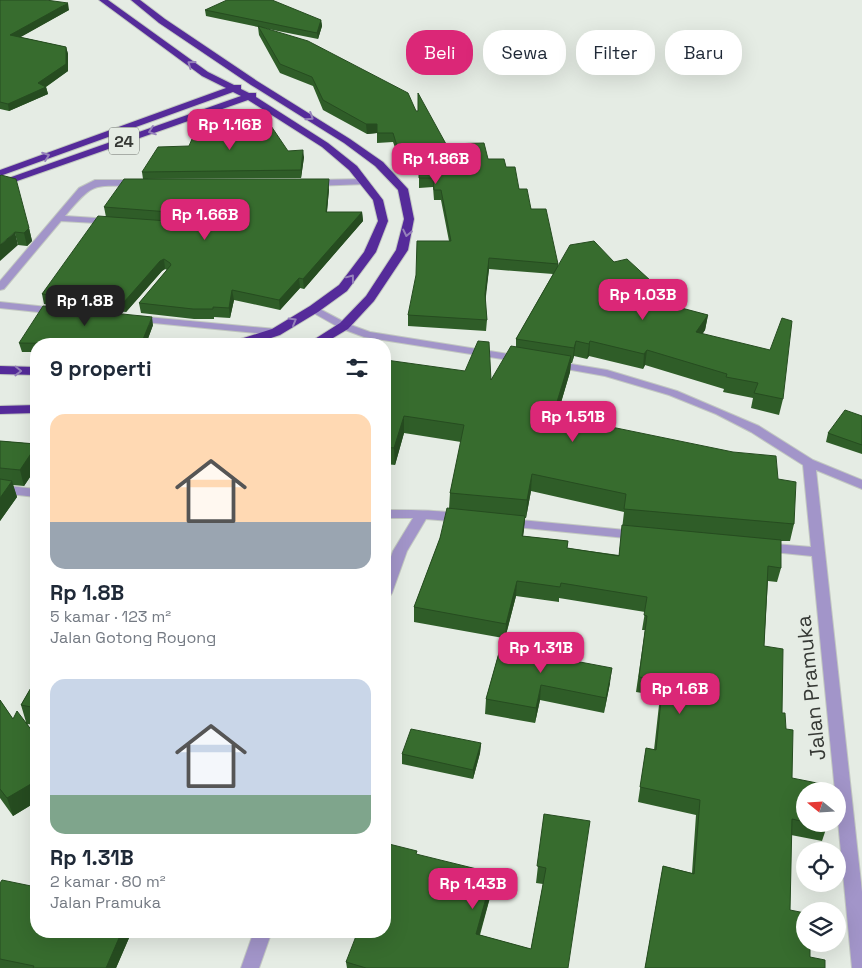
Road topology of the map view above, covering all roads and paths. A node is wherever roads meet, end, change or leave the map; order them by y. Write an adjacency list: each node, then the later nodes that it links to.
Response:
1 (103, 0): 4 (highway, one-way to 1)
2 (135, 0): 3 (highway)
3 (254, 83): 4 (highway); 5 (highway)
4 (234, 88): 6 (highway); 7 (highway, 24, one-way to 4)
5 (269, 92): 6 (highway, 24); 19 (highway, one-way to 19)
6 (247, 97): 8 (highway); 11 (highway, 24, one-way to 11)
7 (0, 173)
8 (364, 182): 10 (street); 16 (highway, one-way to 8)
9 (151, 183): 12 (street)
10 (307, 183)
11 (0, 184)
12 (58, 218): 13 (street); 14 (street)
13 (124, 223)
14 (0, 287)
15 (0, 305): 18 (street)
16 (314, 309): 19 (street); 20 (highway, one-way to 16)
17 (135, 311): 20 (street)
18 (69, 312)
19 (344, 326): 22 (highway); 23 (street)
20 (276, 332): 21 (highway)
21 (258, 338)
22 (323, 338)
23 (387, 338)
24 (391, 339): 29 (street)
25 (0, 370): 26 (highway, one-way to 26)
26 (30, 371)
27 (30, 409): 28 (highway)
28 (0, 410)
29 (810, 463): 30 (street); 39 (street, Jalan Pramuka)
30 (862, 485)
31 (0, 489): 32 (street)
32 (30, 492)
33 (391, 514): 34 (street)
34 (422, 514): 35 (street); 40 (street)
35 (479, 520)
36 (498, 522): 37 (street)
37 (652, 537)
38 (750, 546): 39 (street)
39 (819, 552): 43 (street, Jalan Pramuka)
40 (391, 577)
41 (261, 938): 42 (street)
42 (250, 968)
43 (860, 968)

